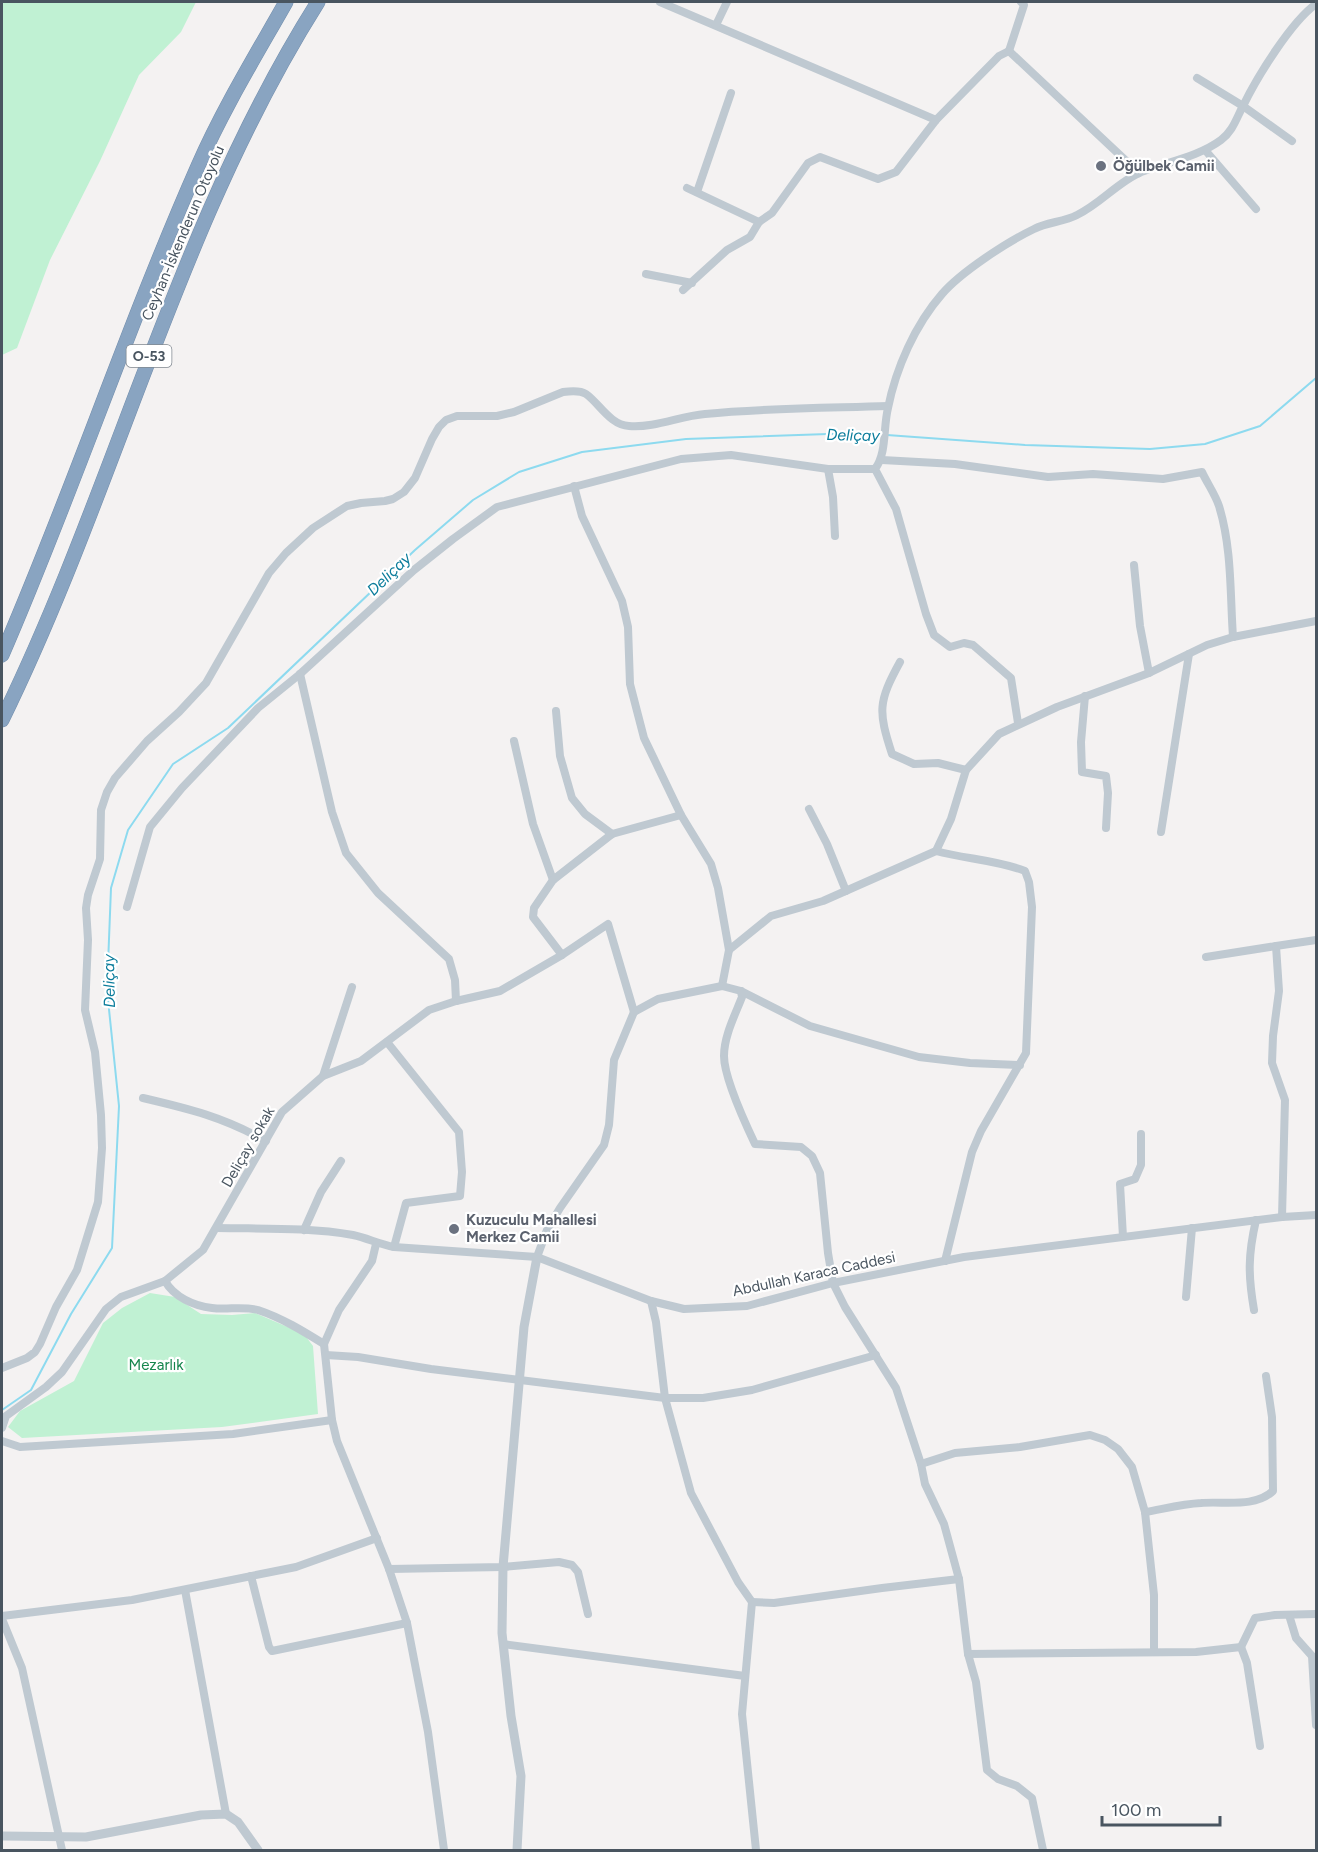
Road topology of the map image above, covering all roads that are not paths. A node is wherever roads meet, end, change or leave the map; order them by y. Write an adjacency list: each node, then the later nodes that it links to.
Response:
1 (286, 2): 33 (highway, Ceyhan-İskenderun Otoyolu / O-53)
2 (318, 2): 39 (highway, Ceyhan-İskenderun Otoyolu / O-53)
3 (660, 2): 7 (street)
4 (727, 2): 7 (street)
5 (1021, 2): 8 (street)
6 (1317, 4): 11 (street)
7 (716, 25): 12 (street)
8 (1009, 51): 12 (street); 15 (street)
9 (1197, 78): 11 (street)
10 (731, 93): 17 (street)
11 (1243, 106): 13 (street); 14 (street)
12 (936, 120): 19 (street)
13 (1292, 141)
14 (1205, 150): 15 (street); 18 (street)
15 (1139, 173): 23 (street)
16 (687, 188): 17 (street)
17 (697, 192): 19 (street)
18 (1256, 209)
19 (759, 222): 21 (street)
20 (646, 274): 21 (street)
21 (692, 283): 22 (street)
22 (683, 290)
23 (888, 406): 24 (street); 88 (street)
24 (882, 460): 26 (street); 31 (street)
25 (828, 469): 26 (street); 27 (street); 28 (street)
26 (875, 469): 40 (street)
27 (574, 486): 36 (street); 44 (street)
28 (835, 536)
29 (1134, 566): 35 (street)
30 (1317, 621): 31 (street)
31 (1233, 637): 32 (street)
32 (1189, 654): 35 (street); 46 (street)
33 (2, 655)
34 (900, 662): 42 (street)
35 (1149, 673): 37 (street)
36 (300, 674): 51 (street); 60 (street)
37 (1085, 696): 40 (street); 45 (street)
38 (556, 711): 47 (street)
39 (2, 720)
40 (1018, 723): 42 (street)
41 (514, 741): 49 (street)
42 (966, 770): 48 (street)
43 (809, 808): 50 (street)
44 (681, 815): 47 (street); 54 (street)
45 (1106, 828)
46 (1161, 832)
47 (612, 834): 49 (street)
48 (936, 851): 50 (street); 63 (street)
49 (553, 880): 55 (street)
50 (846, 891): 54 (street)
51 (127, 907)
52 (1317, 940): 53 (street)
53 (1276, 946): 56 (street); 70 (street)
54 (729, 950): 57 (street)
55 (562, 955): 60 (street, Deliçay sokak); 61 (street, Deliçay sokak)
56 (1206, 957)
57 (722, 986): 59 (street); 61 (street)
58 (352, 987): 64 (street)
59 (741, 991): 63 (street); 81 (street)
60 (456, 1001): 62 (street, Deliçay sokak)
61 (634, 1012): 78 (street)
62 (387, 1042): 64 (street, Deliçay sokak); 77 (street)
63 (1020, 1065): 79 (street)
64 (323, 1076): 67 (street, Deliçay sokak)
65 (143, 1098): 67 (street)
66 (1141, 1134): 75 (street)
67 (266, 1141): 72 (street, Deliçay sokak)
68 (341, 1161): 74 (street)
69 (1317, 1215): 70 (street, Abdullah Karaca Caddesi)
70 (1282, 1217): 71 (street, Abdullah Karaca Caddesi)
71 (1256, 1220): 73 (street, Abdullah Karaca Caddesi); 84 (street)
72 (217, 1228): 74 (street, Abdullah Karaca Caddesi); 80 (street, Deliçay sokak)
73 (1192, 1228): 75 (street, Abdullah Karaca Caddesi); 82 (street)
74 (304, 1230): 76 (street, Abdullah Karaca Caddesi)
75 (1123, 1237): 79 (street, Abdullah Karaca Caddesi)
76 (376, 1244): 77 (street, Abdullah Karaca Caddesi); 85 (street)
77 (394, 1247): 78 (street, Abdullah Karaca Caddesi)
78 (537, 1257): 83 (street, Abdullah Karaca Caddesi); 90 (street)
79 (945, 1261): 81 (street, Abdullah Karaca Caddesi)
80 (165, 1281): 85 (street); 93 (street, Deliçay sokak)
81 (833, 1283): 83 (street, Abdullah Karaca Caddesi); 87 (street)
82 (1186, 1297)
83 (651, 1301): 91 (street)
84 (1254, 1310)
85 (324, 1344): 86 (street)
86 (326, 1355): 90 (street); 92 (street)
87 (876, 1355): 91 (street); 95 (street)
88 (2, 1368)
89 (1266, 1376): 96 (street)
90 (519, 1380): 91 (street); 98 (street)
91 (665, 1398): 103 (street)
92 (332, 1420): 94 (street); 97 (street)
93 (2, 1428)
94 (2, 1441)
95 (921, 1464): 96 (street); 101 (street)
96 (1145, 1512): 111 (street)
97 (377, 1539): 99 (street); 100 (street)
98 (503, 1567): 99 (street); 104 (street); 109 (street)
99 (389, 1569): 108 (street)
100 (251, 1576): 102 (street); 108 (street)
101 (959, 1579): 103 (street); 112 (street)
102 (185, 1590): 107 (street); 116 (street)
103 (752, 1602): 113 (street)
104 (588, 1614)
105 (1317, 1614): 106 (street)
106 (1289, 1615): 110 (street); 114 (street)
107 (2, 1617): 118 (street)
108 (407, 1623): 121 (street)
109 (503, 1644): 113 (street); 122 (street)
110 (1241, 1647): 111 (street); 115 (street)
111 (1154, 1652): 112 (street)
112 (968, 1654): 124 (street)
113 (745, 1676): 123 (street)
114 (1317, 1725)
115 (1260, 1746)
116 (226, 1814): 118 (street); 120 (street)
117 (2, 1836): 118 (street)
118 (59, 1837): 119 (street)
119 (62, 1851)
120 (258, 1851)
121 (444, 1851)
122 (517, 1851)
123 (756, 1851)
124 (1043, 1851)

